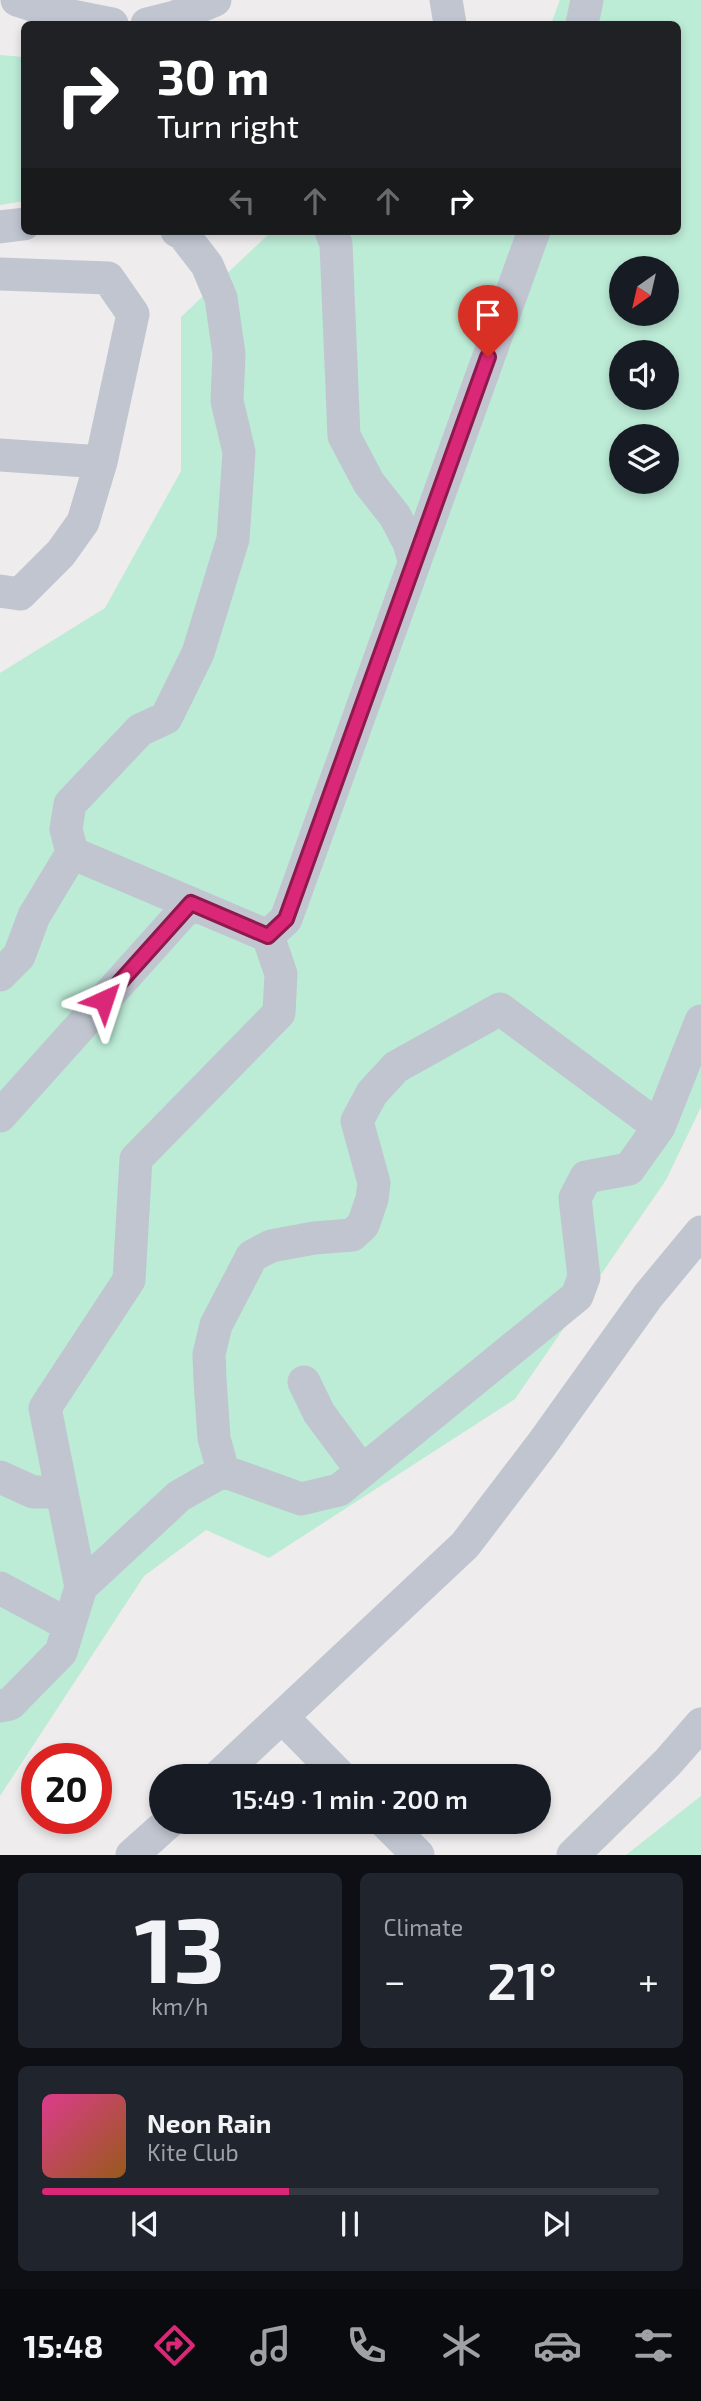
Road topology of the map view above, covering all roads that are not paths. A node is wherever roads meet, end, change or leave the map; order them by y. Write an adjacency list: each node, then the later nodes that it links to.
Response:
1 (17, 0): 5 (street)
2 (215, 0): 6 (street)
3 (446, 0): 7 (street)
4 (587, 0): 8 (street)
5 (97, 21)
6 (159, 21)
7 (450, 21)
8 (583, 21)
9 (21, 224): 10 (street)
10 (0, 228)
11 (184, 235): 19 (street)
12 (333, 235): 17 (street)
13 (533, 235): 17 (street)
14 (0, 274): 16 (street)
15 (0, 455): 16 (street)
16 (101, 462): 18 (street)
17 (414, 560): 21 (street)
18 (0, 591)
19 (72, 853): 20 (street); 22 (street)
20 (191, 903): 21 (street); 24 (street)
21 (268, 936): 31 (street)
22 (0, 975)
23 (701, 1021): 25 (street)
24 (0, 1116)
25 (659, 1127): 28 (street); 29 (street)
26 (701, 1233): 36 (street)
27 (304, 1381): 29 (street)
28 (223, 1471): 29 (street); 32 (street)
29 (362, 1471)
30 (0, 1476): 31 (street)
31 (62, 1492): 32 (street)
32 (81, 1587): 34 (street)
33 (0, 1588): 34 (street)
34 (69, 1625): 35 (street)
35 (0, 1706)
36 (283, 1718): 38 (street); 39 (street)
37 (701, 1724): 44 (street)
38 (232, 1764)
39 (328, 1764)
40 (156, 1834): 42 (street)
41 (397, 1834): 43 (street)
42 (132, 1855)
43 (418, 1855)
44 (573, 1855)

